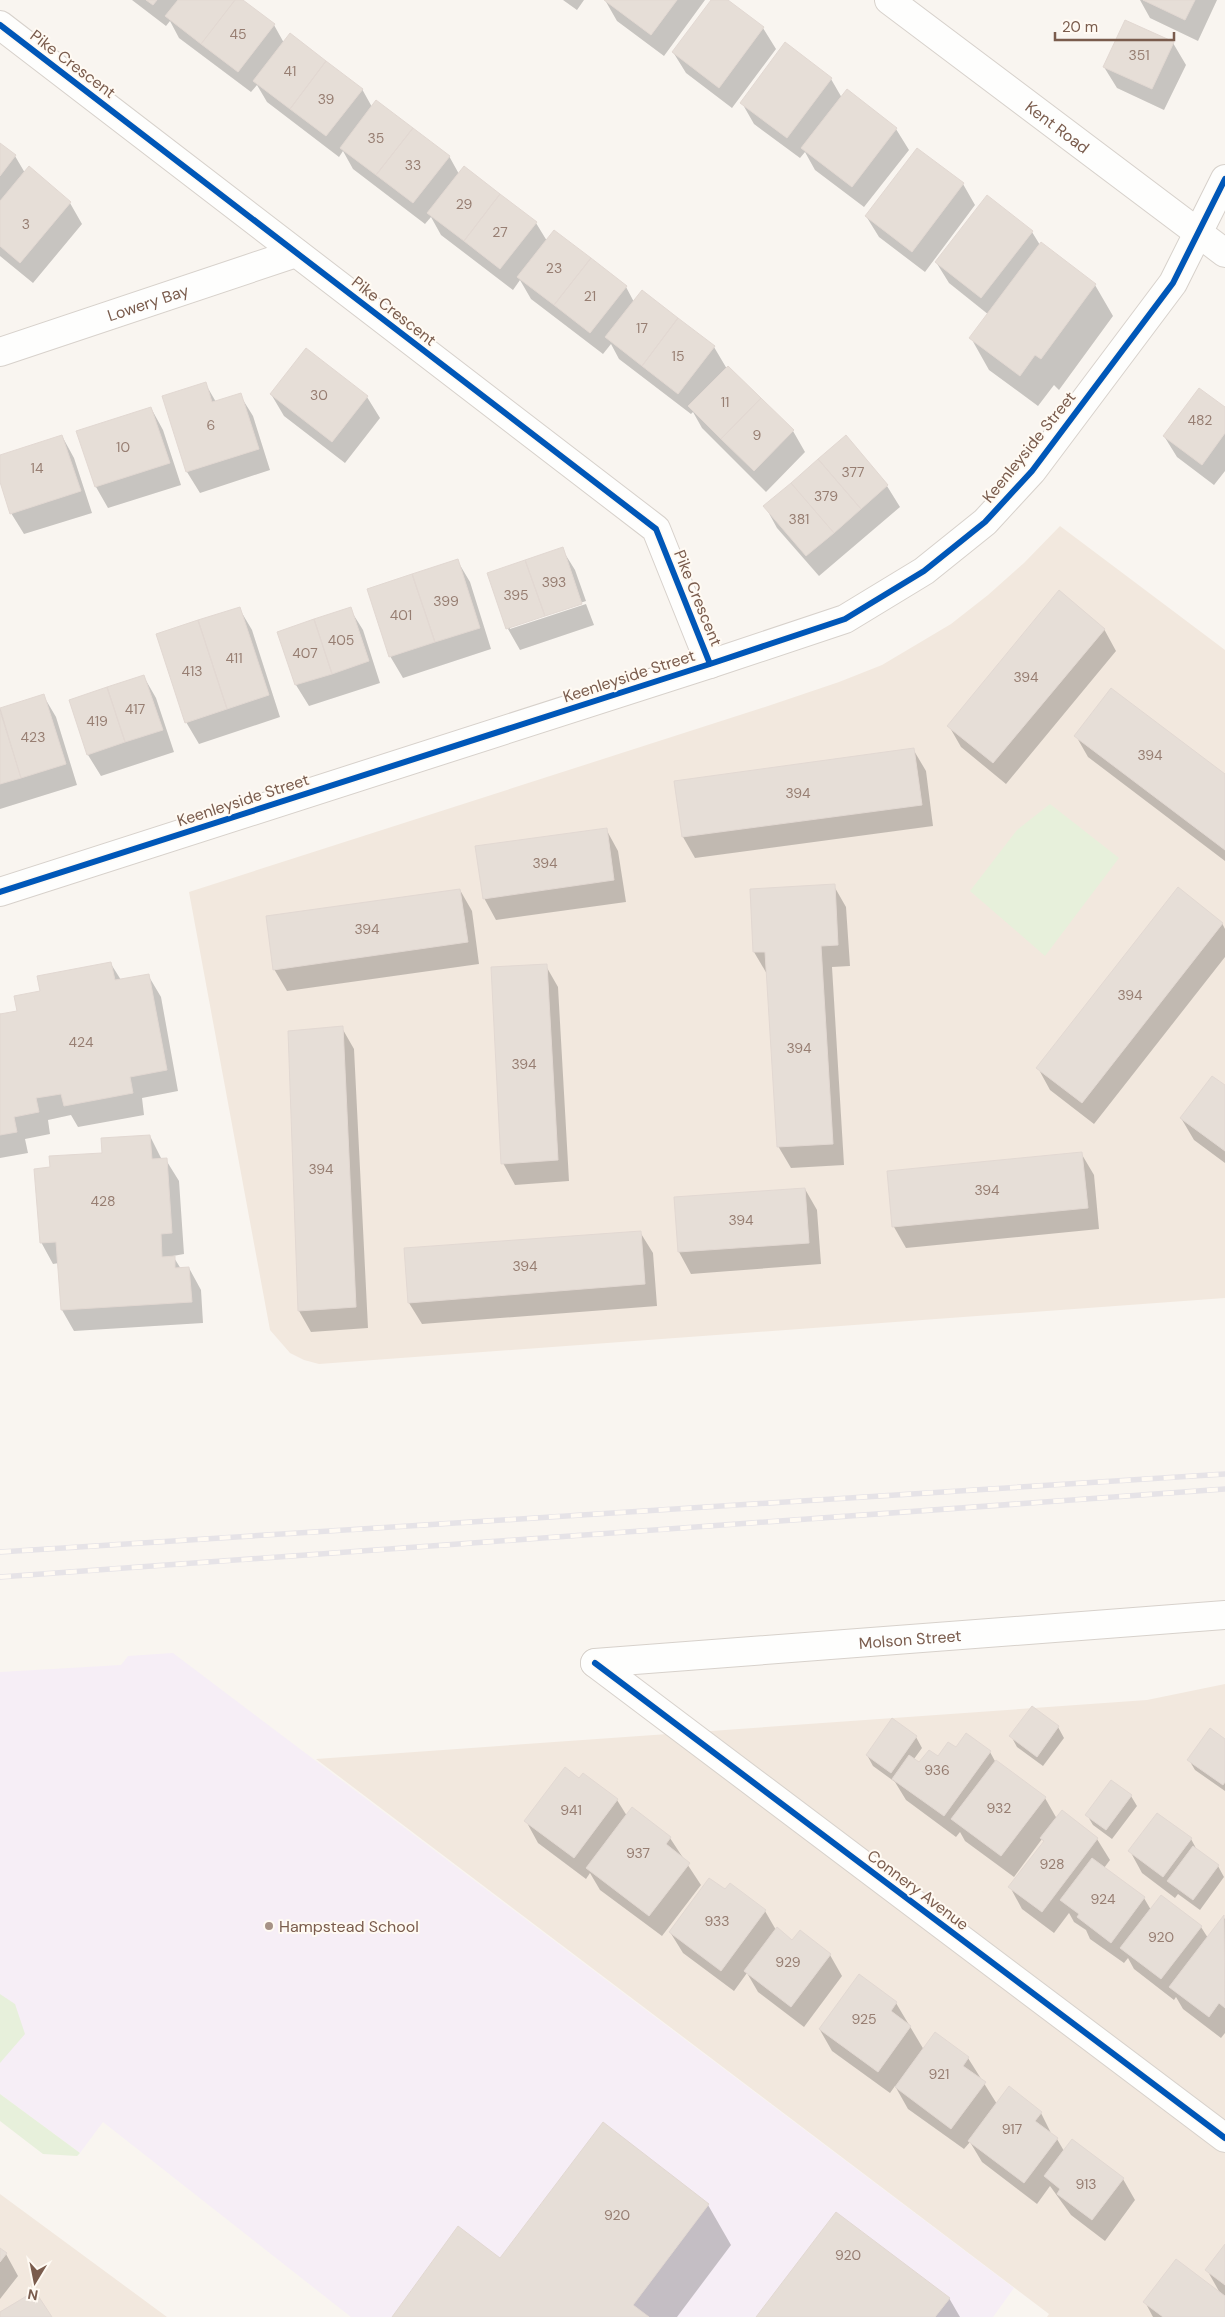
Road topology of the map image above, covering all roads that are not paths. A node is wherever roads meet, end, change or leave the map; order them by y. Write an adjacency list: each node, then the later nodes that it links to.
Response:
1 (890, 0): 4 (street, Kent Road)
2 (0, 25): 5 (street, Pike Crescent)
3 (1225, 179): 4 (street, Keenleyside Street)
4 (1199, 234): 6 (street, Kent Road); 8 (street, Keenleyside Street)
5 (296, 253): 7 (street, Lowery Bay); 8 (street, Pike Crescent)
6 (1225, 254)
7 (0, 352)
8 (710, 664): 9 (street, Keenleyside Street)
9 (0, 892)
10 (1225, 1615): 11 (street, Molson Street)
11 (594, 1663): 12 (street, Connery Avenue)
12 (1225, 2138)

